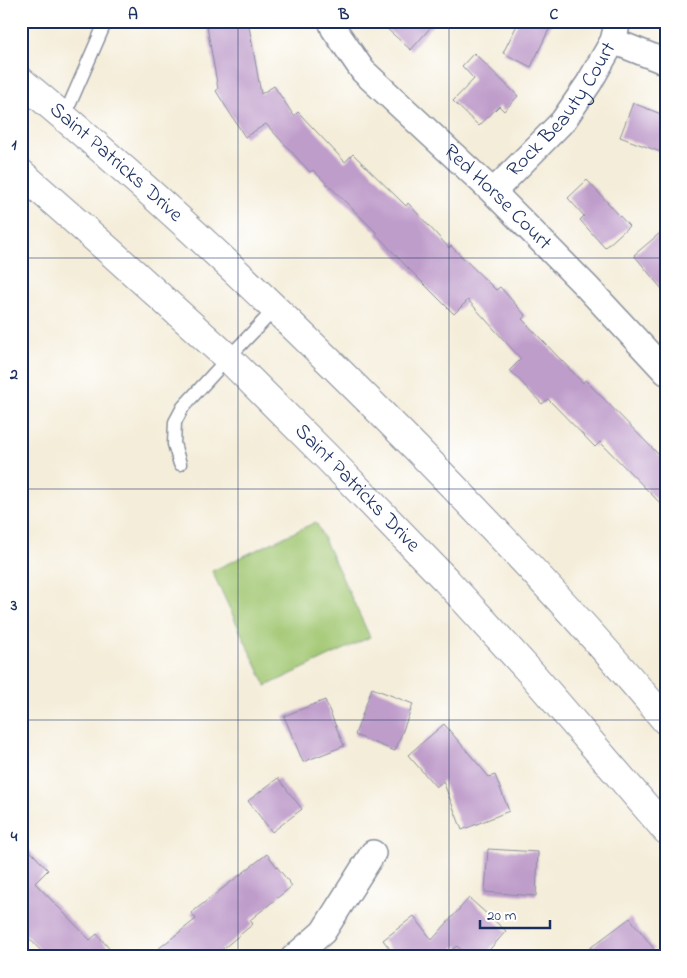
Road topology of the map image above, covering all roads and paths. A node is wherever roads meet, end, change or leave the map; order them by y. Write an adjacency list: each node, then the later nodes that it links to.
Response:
1 (106, 21): 6 (lane)
2 (331, 21): 8 (street, Red Horse Court)
3 (615, 31): 4 (street); 8 (street, Rock Beauty Court)
4 (666, 62)
5 (21, 81): 6 (main road, Saint Patricks Drive)
6 (64, 117): 9 (main road, Saint Patricks Drive)
7 (21, 173): 10 (main road, Saint Patricks Drive)
8 (493, 192): 11 (street, Red Horse Court)
9 (275, 308): 10 (lane); 13 (main road, Saint Patricks Drive)
10 (228, 358): 12 (lane); 14 (main road, Saint Patricks Drive)
11 (666, 372)
12 (180, 464)
13 (666, 721)
14 (666, 830)
15 (372, 853): 16 (street)
16 (294, 957)

